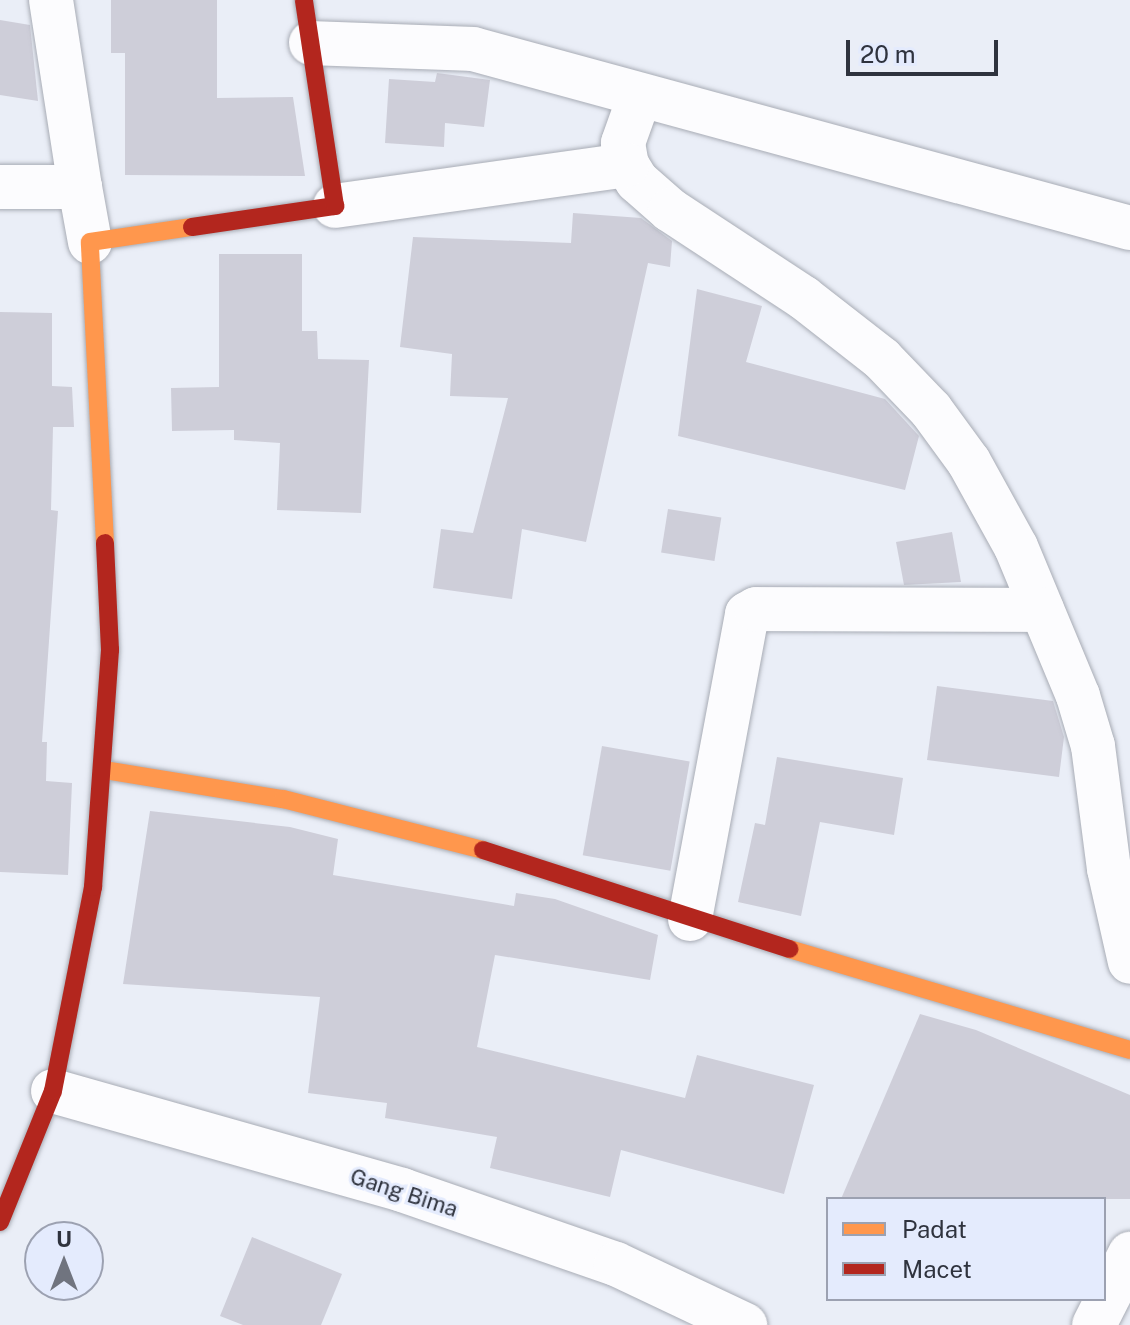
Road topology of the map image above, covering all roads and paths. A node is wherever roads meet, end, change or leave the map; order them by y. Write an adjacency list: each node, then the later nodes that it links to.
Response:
1 (51, 0): 7 (street)
2 (304, 0): 3 (street)
3 (311, 43): 4 (street); 8 (street)
4 (639, 98): 5 (street); 9 (street)
5 (627, 165): 8 (street); 11 (street)
6 (0, 187): 7 (street)
7 (80, 187): 10 (street)
8 (335, 206): 10 (street)
9 (1130, 228)
10 (90, 242): 12 (street)
11 (1042, 610): 13 (street); 14 (street)
12 (105, 770): 13 (street); 16 (street)
13 (690, 919): 15 (street)
14 (1130, 962)
15 (1130, 1050)
16 (53, 1091): 17 (street); 19 (street, Gang Bima)
17 (0, 1222)
18 (1130, 1254): 20 (street)
19 (745, 1325)
20 (1094, 1325)

